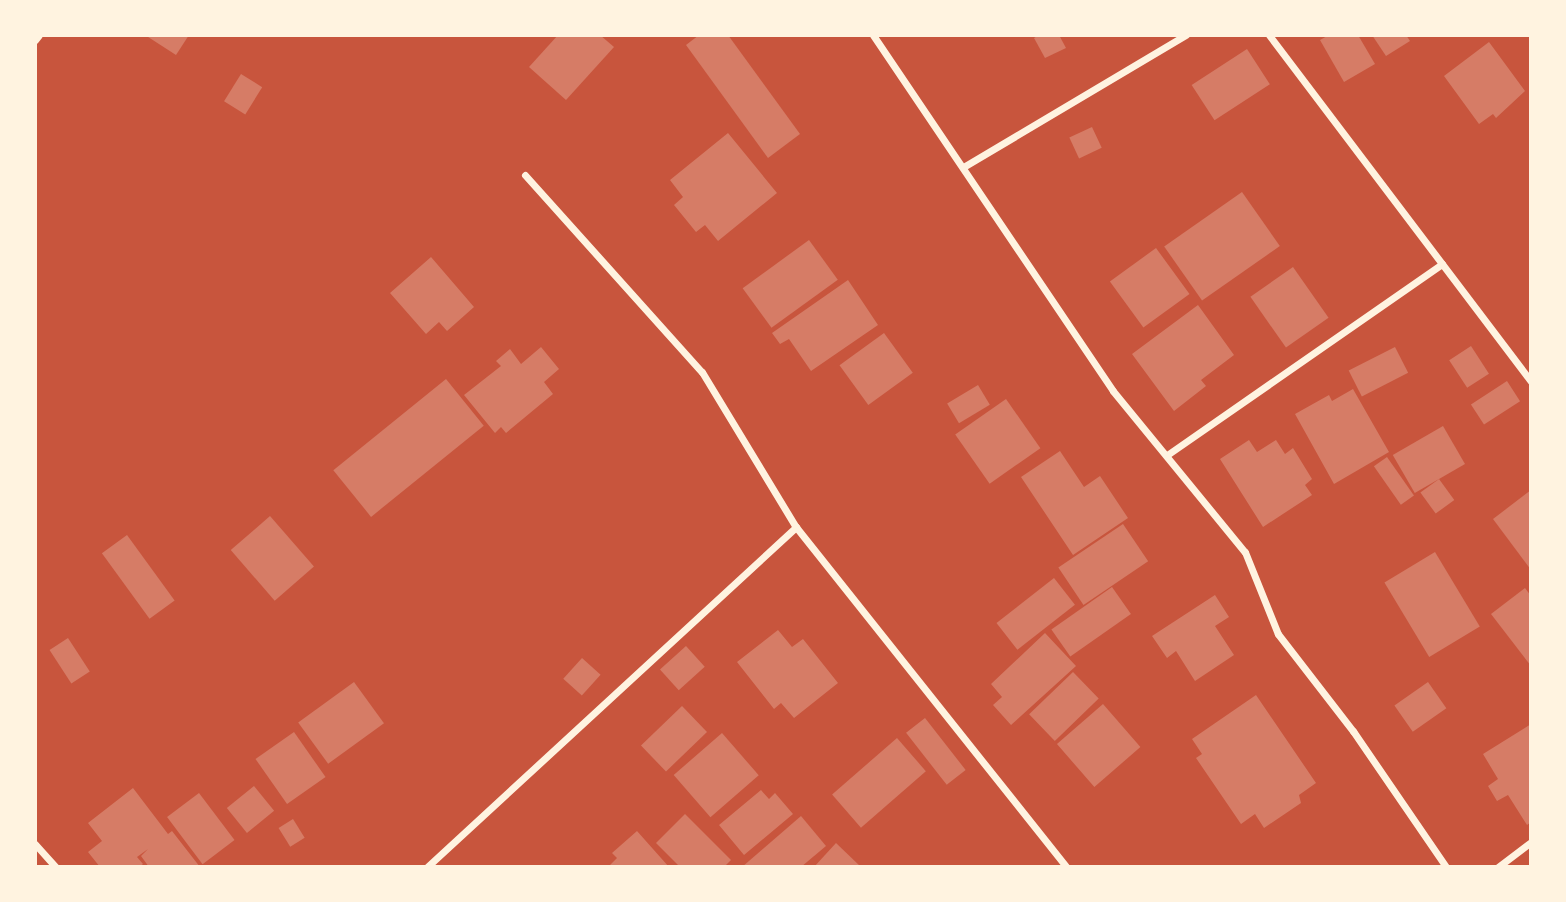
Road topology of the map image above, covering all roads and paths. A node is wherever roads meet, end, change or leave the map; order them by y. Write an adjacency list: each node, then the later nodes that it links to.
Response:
1 (38, 35): 5 (street)
2 (873, 35): 6 (street)
3 (1186, 35): 6 (street)
4 (1269, 35): 8 (street)
5 (35, 40)
6 (965, 166): 10 (street)
7 (525, 176): 11 (street)
8 (1442, 264): 9 (street); 10 (street)
9 (1531, 381)
10 (1167, 455): 17 (street)
11 (796, 527): 15 (street); 16 (street)
12 (1531, 842): 18 (street)
13 (35, 844): 14 (street)
14 (56, 867)
15 (427, 867)
16 (1066, 867)
17 (1446, 867)
18 (1498, 867)

